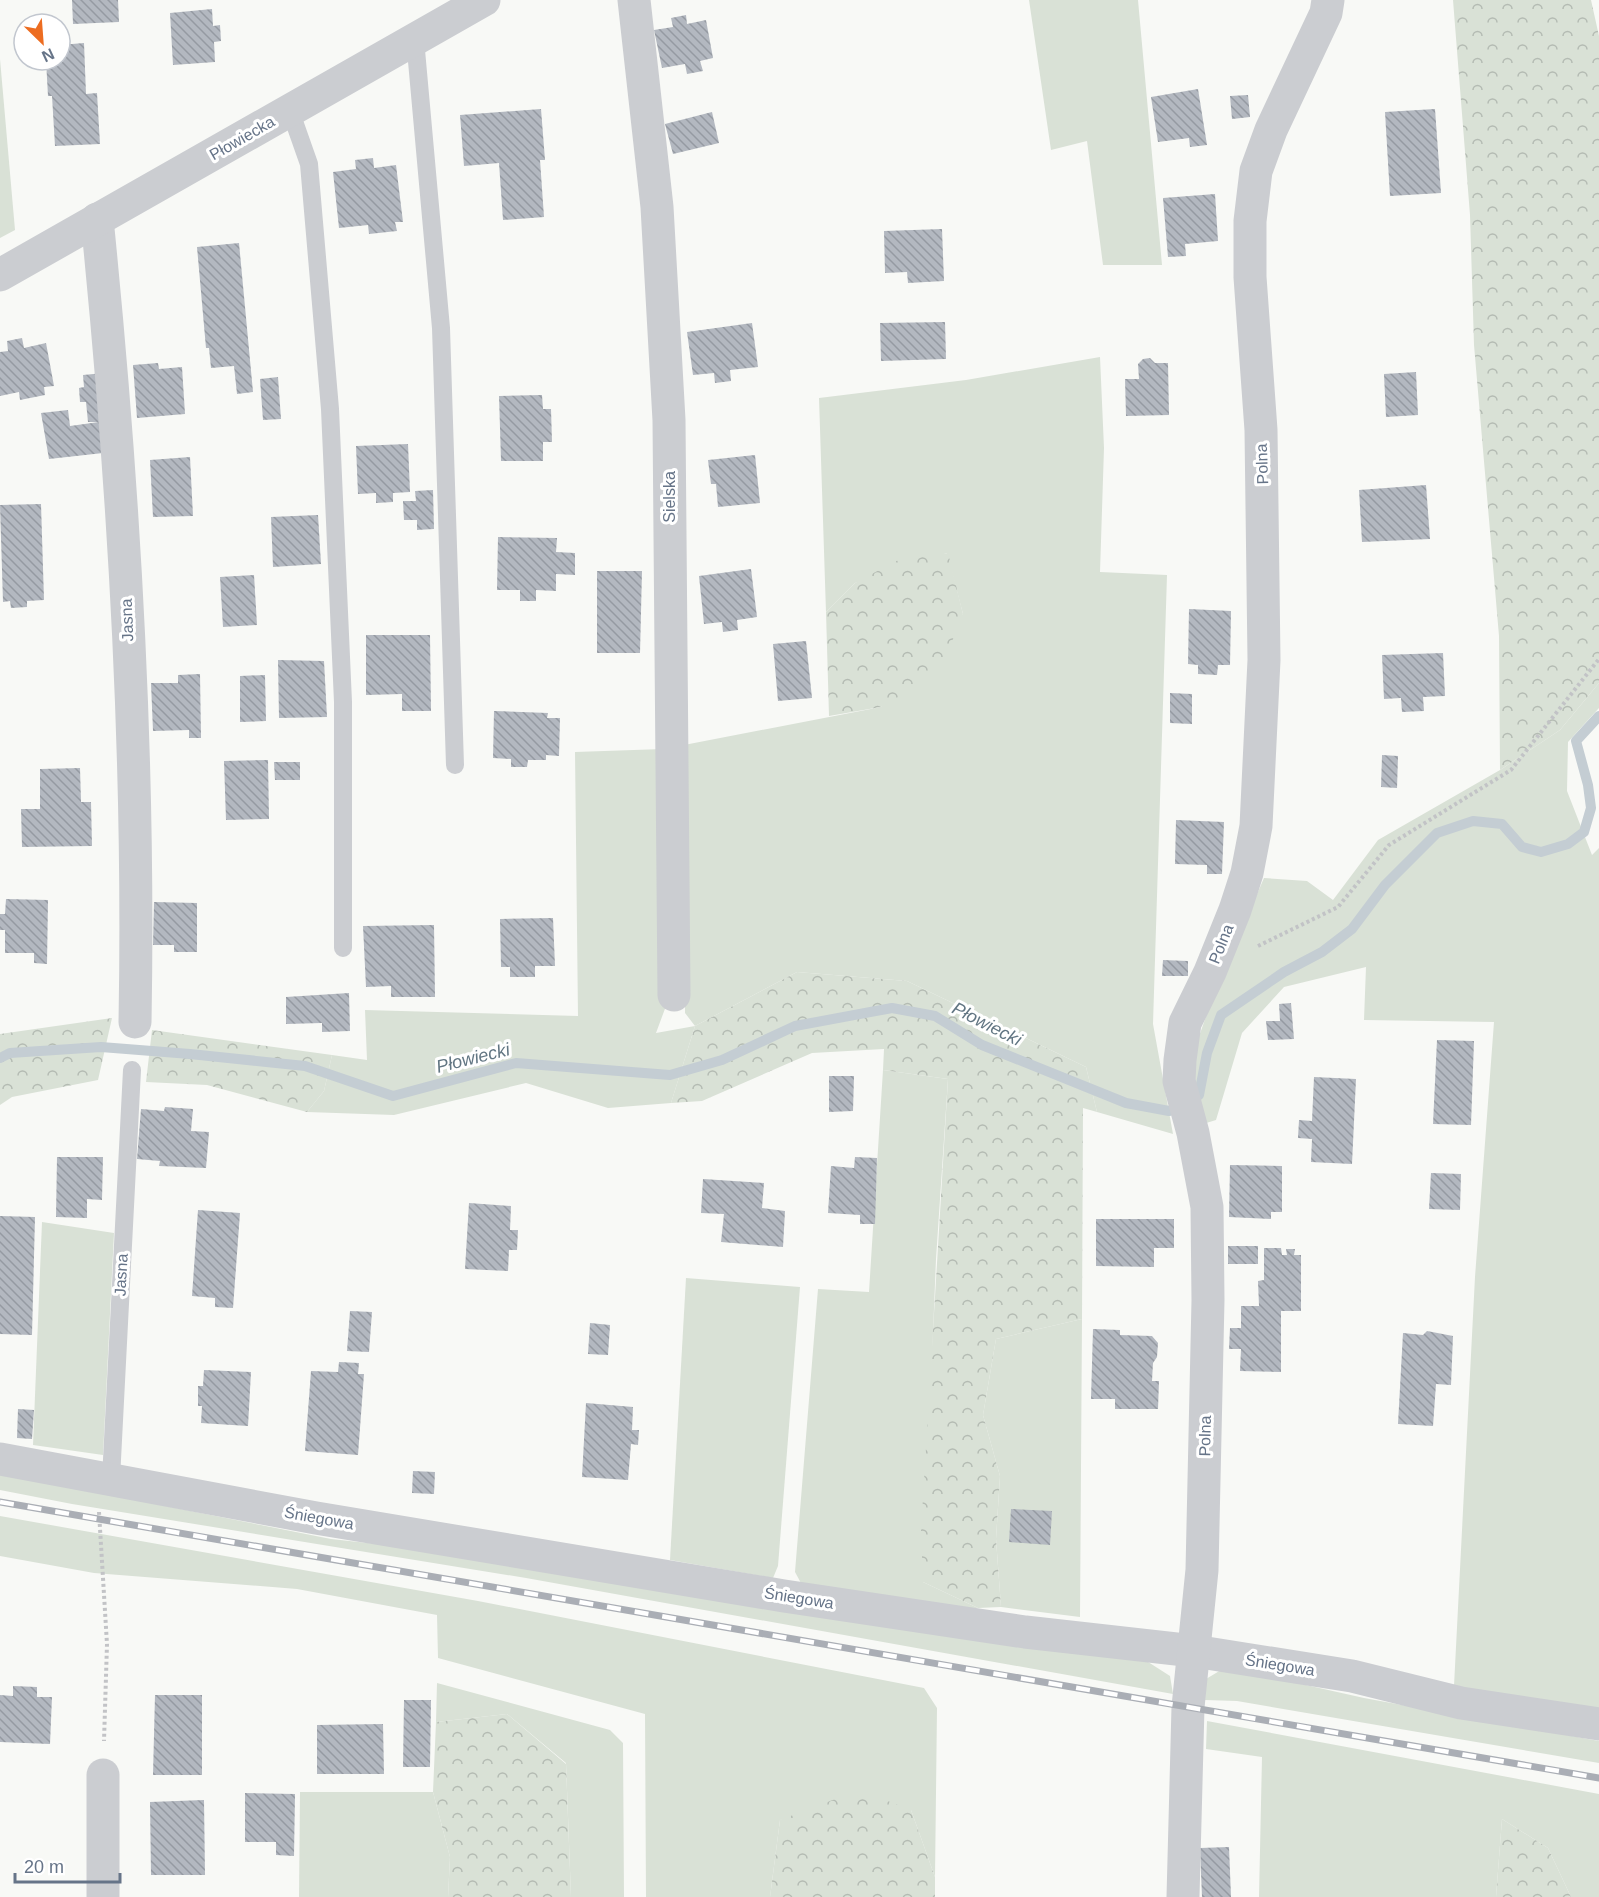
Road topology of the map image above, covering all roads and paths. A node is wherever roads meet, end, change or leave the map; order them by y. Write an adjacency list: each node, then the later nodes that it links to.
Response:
1 (484, 0): 4 (street, Płowiecka)
2 (634, 0): 12 (street, Sielska)
3 (1328, 0): 11 (street, Polna)
4 (415, 39): 5 (street, Płowiecka); 9 (lane)
5 (290, 110): 6 (street, Płowiecka); 10 (lane)
6 (97, 219): 7 (street, Płowiecka); 13 (street, Jasna)
7 (0, 275)
8 (1599, 659): 11 (path)
9 (455, 765)
10 (343, 948)
11 (1210, 972): 17 (street, Polna)
12 (674, 995)
13 (135, 1022)
14 (132, 1070): 16 (lane, Jasna)
15 (0, 1459): 16 (street, Śniegowa)
16 (105, 1479): 17 (street, Śniegowa); 19 (path)
17 (1194, 1651): 18 (street, Śniegowa); 21 (street, Polna)
18 (1599, 1724)
19 (103, 1775): 20 (street)
20 (103, 1897)
21 (1183, 1897)

